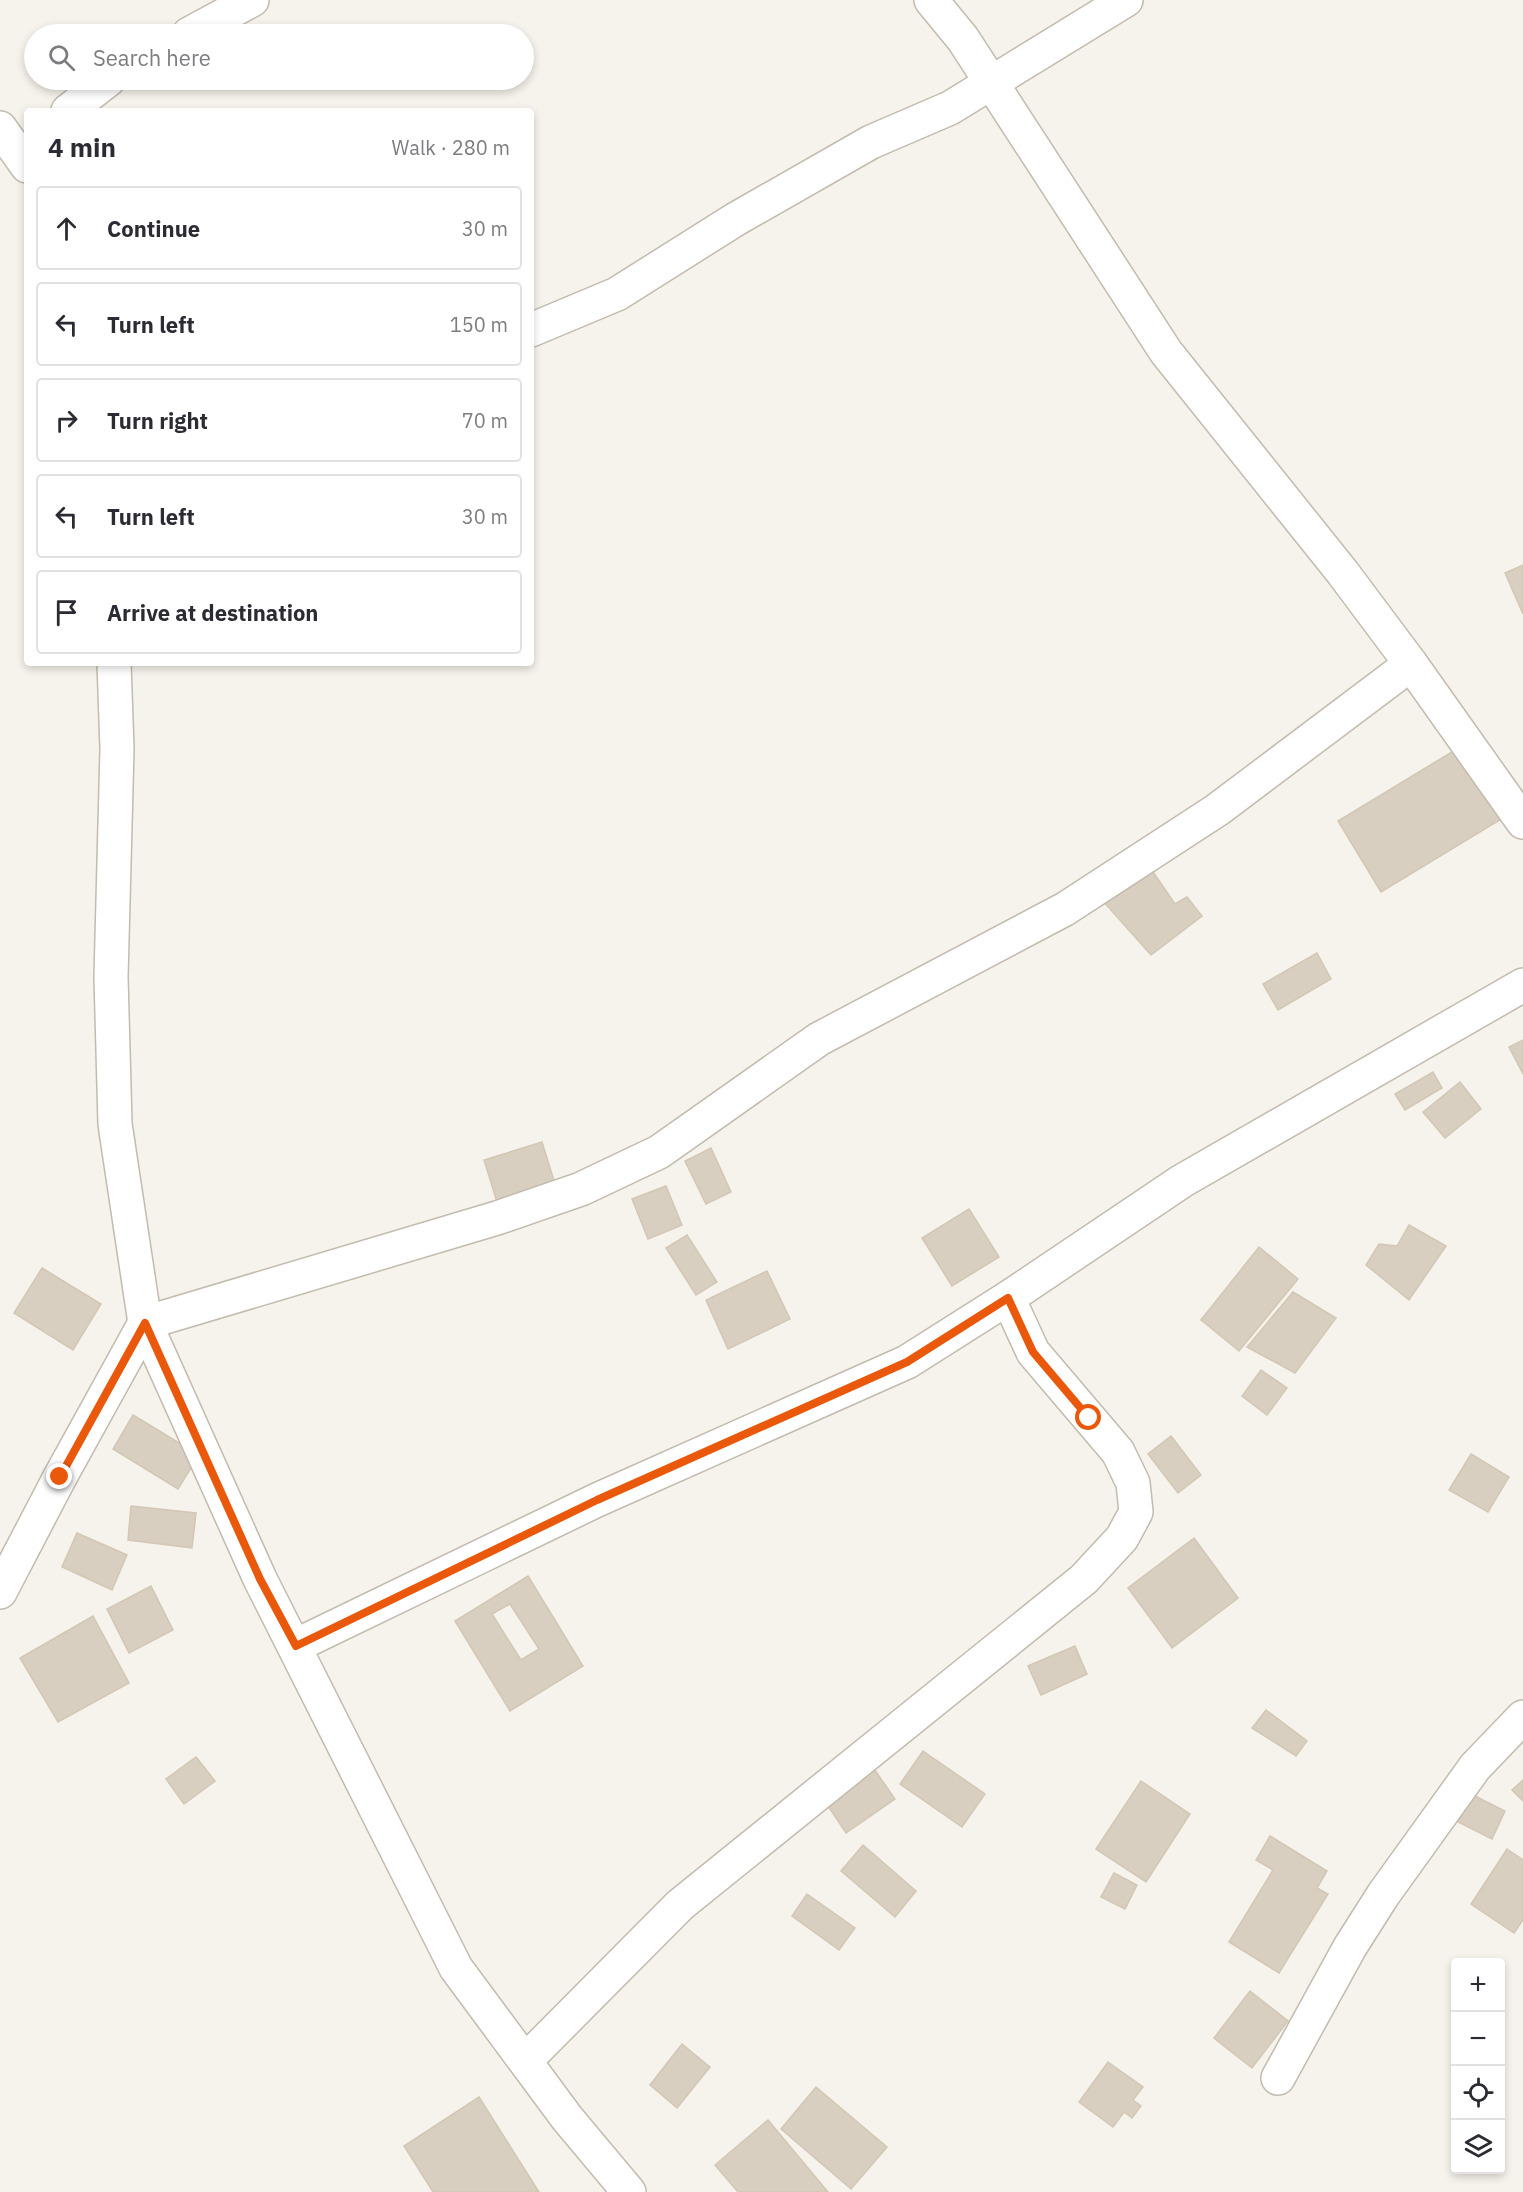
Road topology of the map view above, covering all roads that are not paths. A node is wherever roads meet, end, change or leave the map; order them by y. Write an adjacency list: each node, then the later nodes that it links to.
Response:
1 (252, 0): 4 (street)
2 (931, 0): 5 (street)
3 (1126, 0): 5 (street)
4 (208, 24)
5 (990, 83): 10 (street); 11 (street)
6 (95, 90): 8 (street)
7 (103, 90): 9 (street)
8 (72, 108)
9 (95, 108)
10 (534, 329)
11 (1411, 664): 13 (street); 16 (street)
12 (114, 666): 16 (street)
13 (1523, 822)
14 (1523, 985): 15 (street)
15 (1008, 1298): 18 (street); 20 (street)
16 (145, 1323): 17 (street); 18 (street)
17 (0, 1592)
18 (296, 1646): 20 (street)
19 (1523, 1717): 21 (street)
20 (525, 2061): 22 (street)
21 (1278, 2078)
22 (629, 2192)

